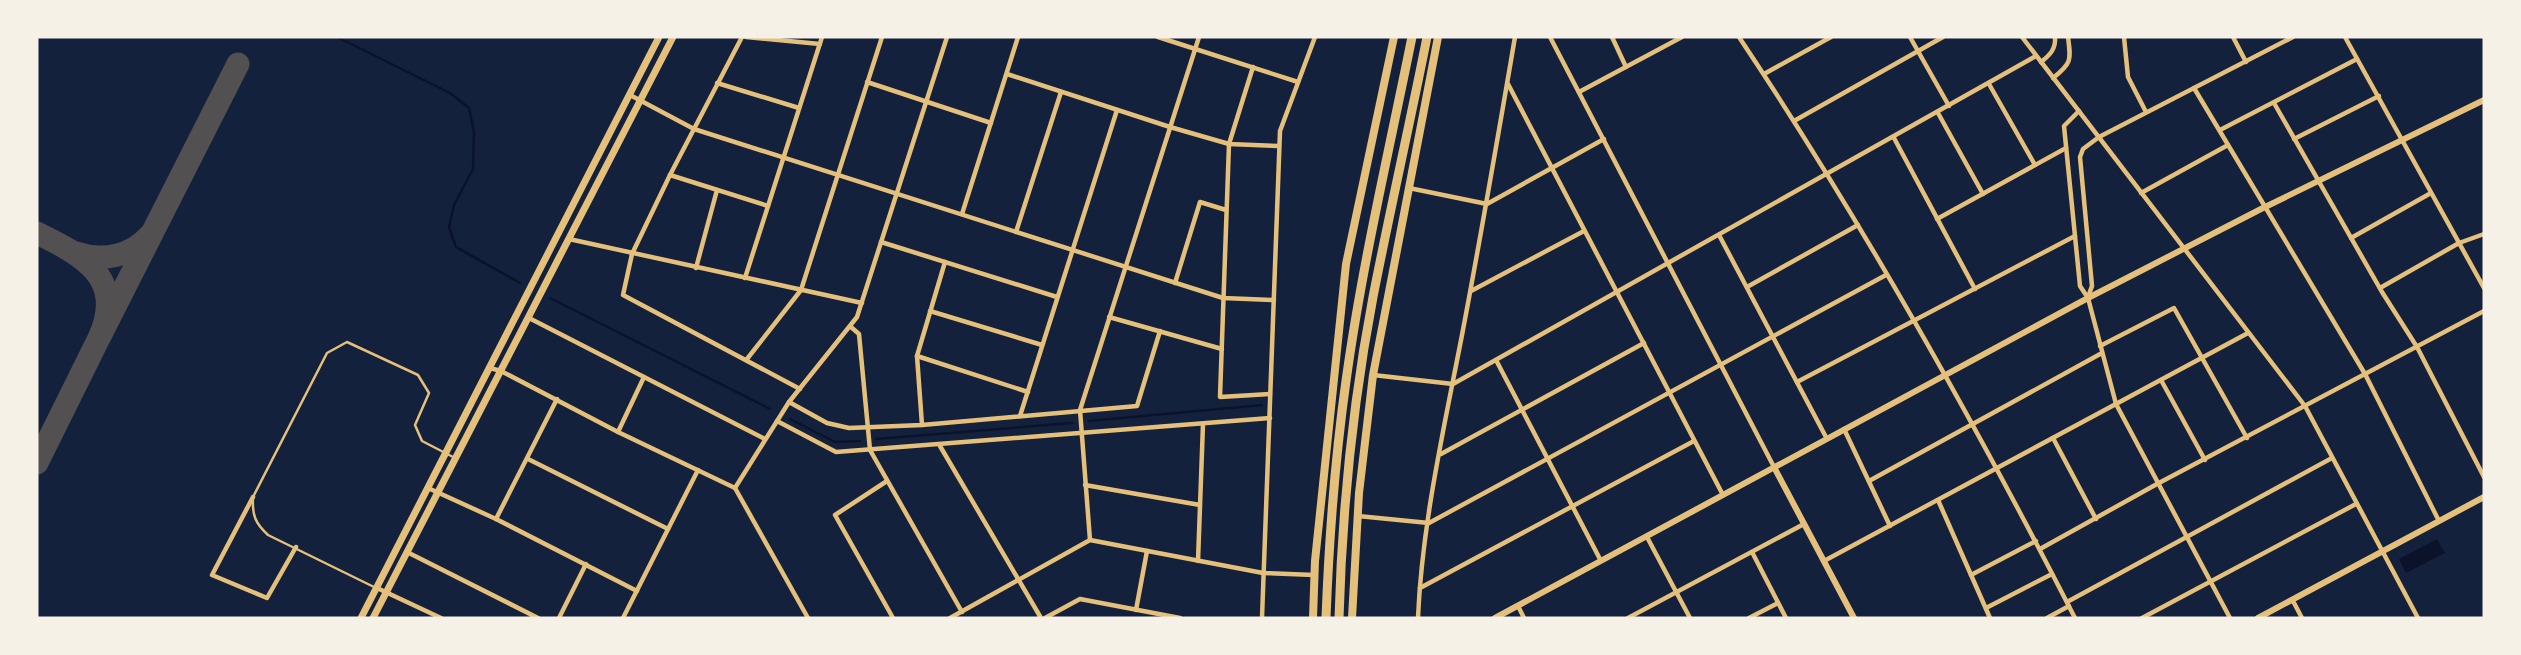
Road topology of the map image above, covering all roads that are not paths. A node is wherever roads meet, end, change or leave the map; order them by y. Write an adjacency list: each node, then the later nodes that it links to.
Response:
1 (659, 37): 50 (main road)
2 (673, 37): 52 (main road)
3 (744, 37): 30 (street); 45 (street)
4 (822, 37): 30 (street)
5 (881, 37): 42 (street)
6 (947, 37): 54 (street)
7 (1018, 37): 39 (street)
8 (1158, 37): 31 (street)
9 (1199, 37): 31 (street)
10 (1314, 37): 43 (street)
11 (1394, 37): 232 (highway)
12 (1412, 37): 261 (highway)
13 (1427, 37): 262 (highway)
14 (1438, 37): 83 (highway)
15 (1515, 37): 44 (street)
16 (1550, 37): 49 (street)
17 (1612, 37): 38 (street)
18 (1682, 37): 38 (street)
19 (1739, 37): 40 (street)
20 (1830, 37): 40 (street)
21 (1910, 37): 32 (street)
22 (1943, 37): 32 (street)
23 (2022, 37): 33 (street)
24 (2055, 37): 35 (street)
25 (2068, 37): 41 (street)
26 (2124, 37): 60 (street)
27 (2232, 37): 36 (street)
28 (2293, 37): 36 (street)
29 (2344, 37): 34 (street)
30 (820, 44): 57 (street)
31 (1195, 48): 37 (street); 64 (street)
32 (1918, 50): 56 (street); 62 (street)
33 (2036, 57): 35 (street); 46 (street)
34 (2357, 59): 51 (street); 55 (street)
35 (2041, 62): 41 (street)
36 (2246, 62): 47 (street)
37 (1253, 67): 43 (street); 72 (street)
38 (1626, 67): 49 (street)
39 (1007, 74): 48 (street); 63 (street)
40 (1764, 74): 62 (street)
41 (2053, 78): 59 (street)
42 (867, 82): 54 (street); 81 (street)
43 (1298, 82): 74 (street)
44 (1507, 82): 78 (street); 89 (street)
45 (717, 83): 57 (street); 65 (street)
46 (1989, 84): 56 (street); 77 (street)
47 (2194, 88): 60 (street); 66 (street)
48 (1061, 92): 58 (street); 97 (street)
49 (1579, 92): 69 (street)
50 (629, 95): 52 (street); 147 (main road)
51 (2379, 96): 70 (street); 71 (street)
52 (640, 100): 65 (street); 102 (main road)
53 (2484, 100): 71 (street)
54 (927, 101): 63 (street); 86 (street)
55 (2274, 103): 66 (street); 70 (street)
56 (1949, 106): 61 (street)
57 (799, 108): 76 (street)
58 (1116, 110): 64 (street); 105 (street)
59 (2079, 111): 67 (street); 75 (street)
60 (2146, 112): 67 (street)
61 (1938, 113): 68 (street); 87 (street)
62 (1794, 121): 79 (street)
63 (991, 123): 93 (street)
64 (1170, 127): 72 (street); 110 (street)
65 (694, 129): 76 (street); 80 (street)
66 (2220, 130): 73 (street)
67 (2099, 137): 85 (street); 124 (street)
68 (1894, 138): 79 (street); 94 (street)
69 (1604, 139): 78 (street); 109 (street)
70 (2294, 139): 82 (street)
71 (2403, 139): 82 (street); 88 (street)
72 (1228, 144): 74 (street); 92 (street)
73 (2228, 145): 85 (street); 91 (street)
74 (1279, 146): 125 (street)
75 (2066, 148): 77 (street); 100 (street)
76 (783, 158): 81 (street); 90 (street)
77 (2035, 166): 87 (street)
78 (1552, 168): 89 (street); 96 (street)
79 (1828, 173): 95 (street); 99 (street)
80 (670, 175): 84 (street); 107 (street)
81 (838, 175): 86 (street); 119 (street)
82 (2318, 181): 91 (street); 101 (street)
83 (1408, 187): 89 (street); 149 (highway)
84 (717, 190): 90 (street); 111 (street)
85 (2141, 193): 106 (street)
86 (897, 194): 93 (street); 103 (street)
87 (1983, 194): 94 (street)
88 (2431, 194): 101 (street); 104 (street)
89 (1487, 204): 120 (street)
90 (768, 206): 113 (street)
91 (2265, 207): 106 (street); 150 (street)
92 (1226, 210): 114 (street); 123 (street)
93 (962, 214): 97 (street)
94 (1937, 219): 118 (street)
95 (1858, 225): 112 (street); 115 (street)
96 (1585, 231): 120 (street); 121 (street)
97 (1016, 232): 105 (street)
98 (2484, 234): 104 (street)
99 (1719, 235): 109 (street); 115 (street)
100 (2075, 236): 118 (street); 124 (street)
101 (2351, 238): 116 (street)
102 (569, 239): 107 (street); 130 (main road)
103 (881, 242): 108 (street); 126 (street)
104 (2459, 243): 116 (street); 117 (street)
105 (1071, 249): 110 (street); 122 (street)
106 (2183, 249): 124 (street); 134 (street)
107 (632, 254): 111 (street); 144 (street)
108 (945, 262): 122 (street); 127 (street)
109 (1669, 262): 121 (street); 146 (street)
110 (1126, 266): 114 (street); 129 (street)
111 (696, 268): 113 (street)
112 (1886, 275): 131 (street); 135 (street)
113 (745, 278): 119 (street)
114 (1175, 282): 123 (street)
115 (1747, 287): 135 (street)
116 (2380, 288): 139 (street)
117 (2484, 288)
118 (1975, 289): 131 (street)
119 (801, 290): 126 (street); 144 (street)
120 (1471, 291): 155 (street)
121 (1617, 291): 136 (street); 145 (street)
122 (1057, 297): 137 (street)
123 (1223, 298): 125 (street); 140 (street)
124 (2088, 298): 138 (street); 152 (street)
125 (1274, 300): 159 (street)
126 (862, 303): 132 (street)
127 (930, 311): 137 (street); 142 (street)
128 (2484, 312): 139 (street)
129 (1109, 317): 133 (street); 164 (street)
130 (529, 318): 148 (main road); 151 (street)
131 (1914, 321): 152 (street); 154 (street)
132 (850, 327): 156 (street); 172 (street)
133 (1160, 331): 140 (street); 164 (street)
134 (2248, 333): 143 (street); 163 (street)
135 (1773, 336): 146 (street); 154 (street)
136 (1644, 343): 158 (street); 165 (street)
137 (1042, 345): 157 (street)
138 (2100, 346): 141 (street); 143 (street)
139 (2417, 347): 150 (street); 193 (street)
140 (1222, 349): 159 (street)
141 (2102, 353): 162 (street); 171 (street)
142 (917, 356): 157 (street); 170 (street)
143 (2201, 358): 153 (street); 177 (street)
144 (747, 359): 156 (street)
145 (1496, 360): 155 (street); 165 (street)
146 (1721, 365): 158 (street); 190 (street)
147 (490, 368): 148 (street); 183 (main road)
148 (501, 371): 160 (street); 185 (main road)
149 (1373, 374): 155 (street); 208 (highway)
150 (2365, 374): 163 (street); 211 (street)
151 (644, 377): 174 (street); 178 (street)
152 (1945, 377): 171 (street); 173 (street)
153 (2161, 380): 162 (street); 189 (street)
154 (1797, 382): 179 (street)
155 (1453, 384): 184 (street)
156 (800, 389): 161 (street)
157 (1028, 392): 166 (street)
158 (1670, 392): 180 (street); 186 (street)
159 (1270, 394): 167 (street)
160 (557, 400): 174 (street); 188 (street)
161 (789, 402): 168 (street); 172 (street)
162 (2116, 404): 176 (street); 196 (street)
163 (2305, 407): 177 (street); 187 (street)
164 (1080, 410): 166 (street); 175 (street)
165 (1523, 410): 184 (street); 186 (street)
166 (1020, 416): 170 (street)
167 (1270, 418): 169 (street); 230 (street)
168 (777, 421): 178 (street); 182 (street)
169 (1203, 424): 175 (street); 206 (street)
170 (922, 425): 172 (street)
171 (1973, 425): 191 (street); 195 (street)
172 (868, 427): 182 (street)
173 (1844, 429): 179 (street); 195 (street)
174 (618, 432): 192 (street)
175 (1081, 434): 181 (street); 197 (street)
176 (2053, 438): 191 (street); 210 (street)
177 (2247, 438): 189 (street)
178 (765, 439): 199 (street)
179 (1827, 439): 190 (street)
180 (1695, 441): 201 (street); 207 (street)
181 (940, 446): 182 (street); 234 (street)
182 (870, 450): 194 (street)
183 (445, 454): 185 (lane); 198 (main road); 202 (lane)
184 (1441, 455): 212 (street)
185 (455, 458): 200 (main road)
186 (1548, 458): 207 (street); 212 (street)
187 (2332, 458): 205 (street); 217 (street)
188 (528, 459): 209 (street); 215 (street)
189 (2205, 460): 196 (street)
190 (1774, 467): 201 (street); 213 (street)
191 (1996, 468): 204 (street); 219 (street)
192 (698, 470): 199 (street); 215 (street)
193 (2484, 477)
194 (887, 481): 247 (street); 255 (street)
195 (1869, 481): 214 (street)
196 (2157, 484): 210 (street); 217 (street)
197 (1085, 485): 206 (street); 218 (street)
198 (428, 488): 200 (street); 236 (main road)
199 (735, 488): 254 (street)
200 (437, 492): 209 (street); 224 (main road)
201 (1723, 495): 216 (street)
202 (253, 497): 220 (lane); 220 (street)
203 (2484, 497): 211 (street)
204 (1938, 500): 214 (street); 233 (street)
205 (2356, 504): 223 (street); 235 (street)
206 (1200, 505): 226 (street)
207 (1573, 506): 228 (street); 237 (street)
208 (1357, 515): 212 (street); 263 (highway)
209 (496, 519): 229 (street)
210 (2096, 519): 221 (street)
211 (2440, 522): 223 (street)
212 (1429, 523): 237 (street)
213 (1804, 524): 225 (street); 227 (street)
214 (1890, 526): 227 (street)
215 (668, 530): 238 (street)
216 (1647, 537): 228 (street); 240 (street)
217 (2186, 537): 235 (street); 243 (street)
218 (1090, 540): 222 (street); 234 (street)
219 (2036, 541): 221 (street); 233 (street)
220 (296, 547): 236 (lane)
221 (2040, 549): 231 (street)
222 (1147, 551): 226 (street); 246 (street)
223 (2382, 551): 241 (street); 279 (street)
224 (407, 552): 239 (main road); 251 (street)
225 (1752, 552): 240 (street); 242 (street)
226 (1198, 561): 230 (street)
227 (1824, 561): 271 (street)
228 (1602, 562): 244 (street)
229 (586, 564): 238 (street); 252 (street)
230 (1263, 573): 232 (street); 259 (street)
231 (2053, 574): 243 (street); 245 (street)
232 (1314, 575): 260 (highway)
233 (1972, 575): 245 (street)
234 (1019, 579): 247 (street); 257 (street)
235 (2210, 582): 275 (street); 276 (street)
236 (377, 588): 239 (street); 248 (main road)
237 (1420, 589): 264 (street)
238 (637, 591): 253 (street)
239 (387, 592): 249 (main road); 250 (street)
240 (1676, 592): 267 (street); 268 (street)
241 (2293, 601): 277 (street); 278 (street)
242 (1778, 603): 269 (street); 270 (street)
243 (2068, 604): 273 (street); 274 (street)
244 (1518, 606): 265 (street); 266 (street)
245 (1986, 608): 272 (street)
246 (1136, 610): 257 (street); 258 (street)
247 (962, 612): 256 (street)
248 (361, 618)
249 (373, 618)
250 (441, 618)
251 (538, 618)
252 (559, 618)
253 (623, 618)
254 (808, 618)
255 (893, 618)
256 (950, 618)
257 (1043, 618)
258 (1180, 618)
259 (1262, 618)
260 (1313, 618)
261 (1326, 618)
262 (1339, 618)
263 (1352, 618)
264 (1418, 618)
265 (1494, 618)
266 (1524, 618)
267 (1628, 618)
268 (1690, 618)
269 (1749, 618)
270 (1786, 618)
271 (1854, 618)
272 (1990, 618)
273 (2048, 618)
274 (2075, 618)
275 (2142, 618)
276 (2230, 618)
277 (2258, 618)
278 (2302, 618)
279 (2418, 618)

